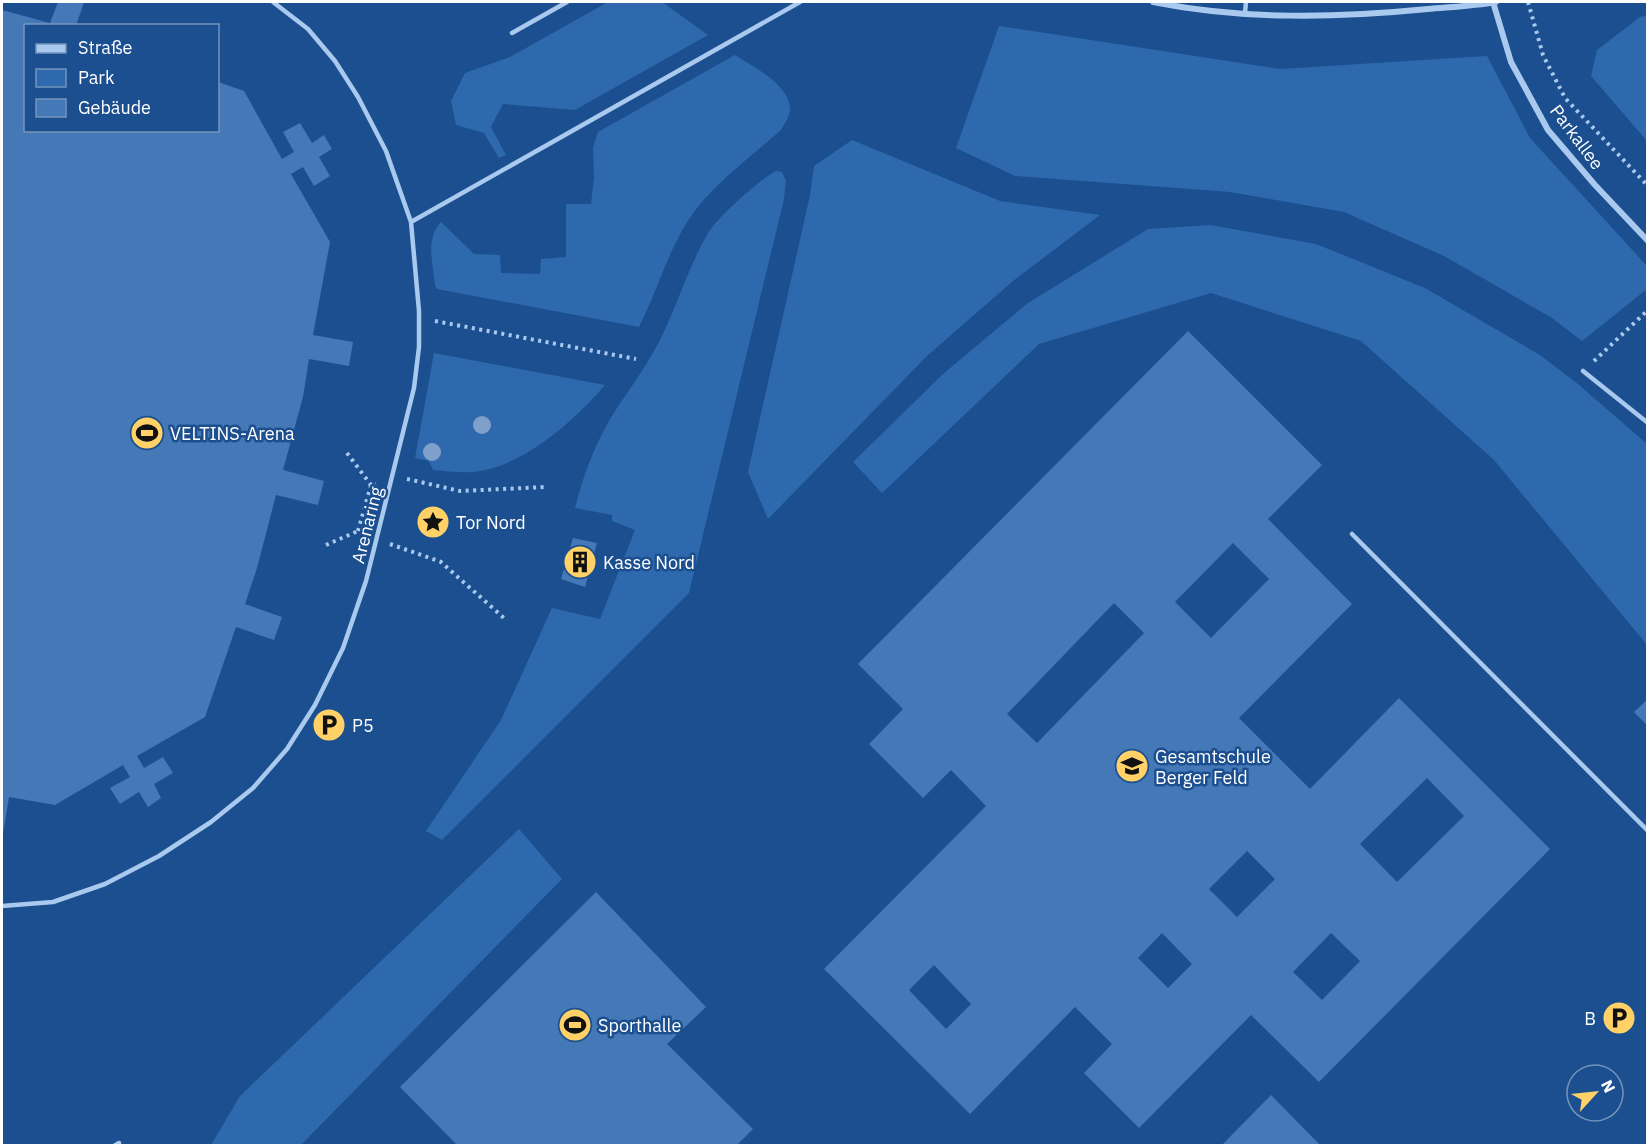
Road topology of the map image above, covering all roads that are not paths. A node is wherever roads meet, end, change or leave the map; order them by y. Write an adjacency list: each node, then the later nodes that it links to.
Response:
1 (273, 2): 9 (lane, Arenaring)
2 (567, 2): 8 (lane)
3 (800, 2): 9 (lane)
4 (1153, 2): 7 (street, Parkallee)
5 (1246, 2): 7 (lane)
6 (1494, 2): 7 (street, Parkallee); 10 (street, Parkallee)
7 (1245, 13)
8 (512, 33)
9 (411, 222): 15 (lane, Arenaring)
10 (1647, 241)
11 (1583, 371): 12 (lane)
12 (1647, 423)
13 (1352, 534): 14 (lane)
14 (1647, 831)
15 (2, 906)

